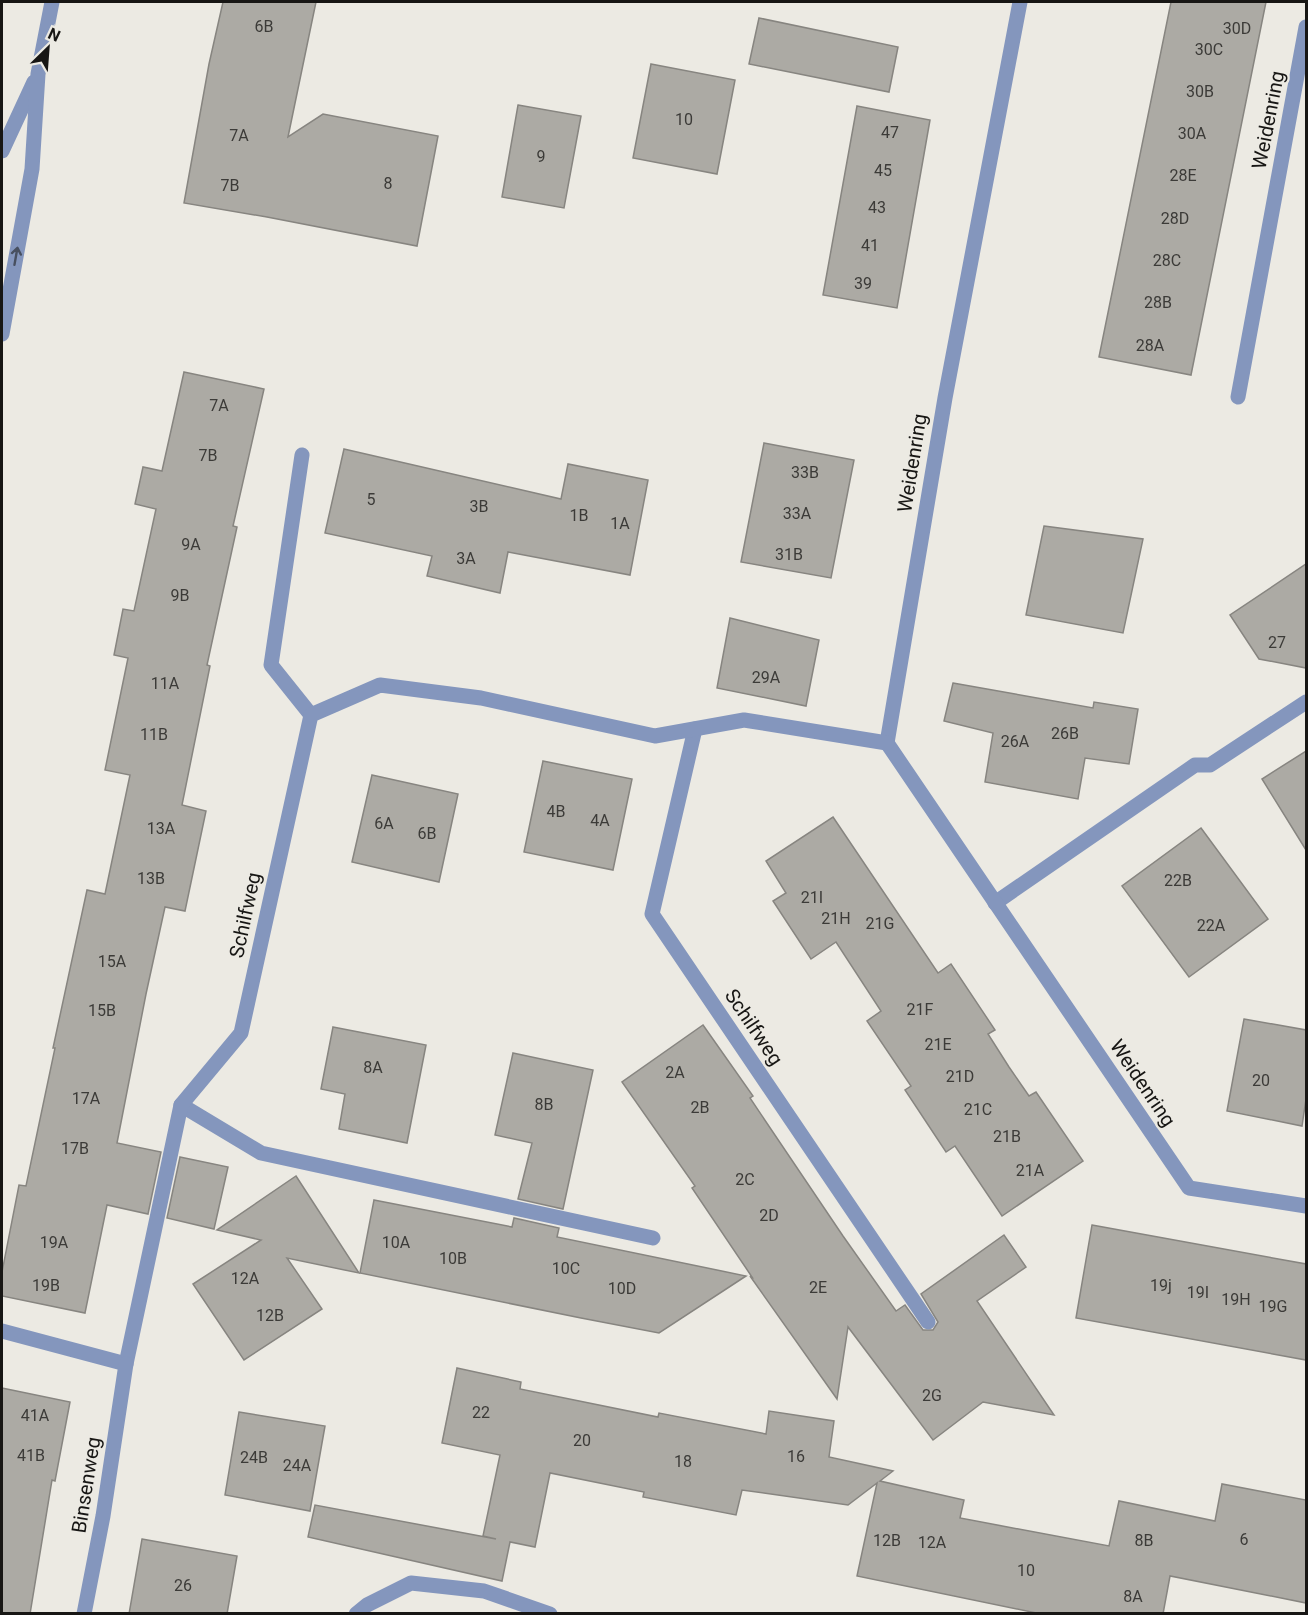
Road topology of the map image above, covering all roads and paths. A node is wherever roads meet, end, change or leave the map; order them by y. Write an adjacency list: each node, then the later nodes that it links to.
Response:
1 (52, 2): 4 (street)
2 (1020, 2): 12 (street, Weidenring)
3 (1306, 27): 7 (street, Weidenring)
4 (38, 74): 5 (street); 6 (street, one-way to 4)
5 (2, 151)
6 (2, 334)
7 (1238, 397)
8 (302, 455): 10 (street)
9 (1306, 702): 13 (street)
10 (311, 715): 11 (street); 14 (street, Schilfweg)
11 (695, 729): 12 (street); 17 (street, Schilfweg)
12 (887, 743): 13 (street, Weidenring)
13 (995, 903): 15 (street, Weidenring)
14 (181, 1105): 16 (street); 19 (street, Schilfweg)
15 (1306, 1206)
16 (653, 1238)
17 (928, 1322)
18 (2, 1331): 19 (street)
19 (126, 1364): 20 (street, Binsenweg)
20 (84, 1614)
21 (356, 1614): 22 (street)
22 (550, 1614)

